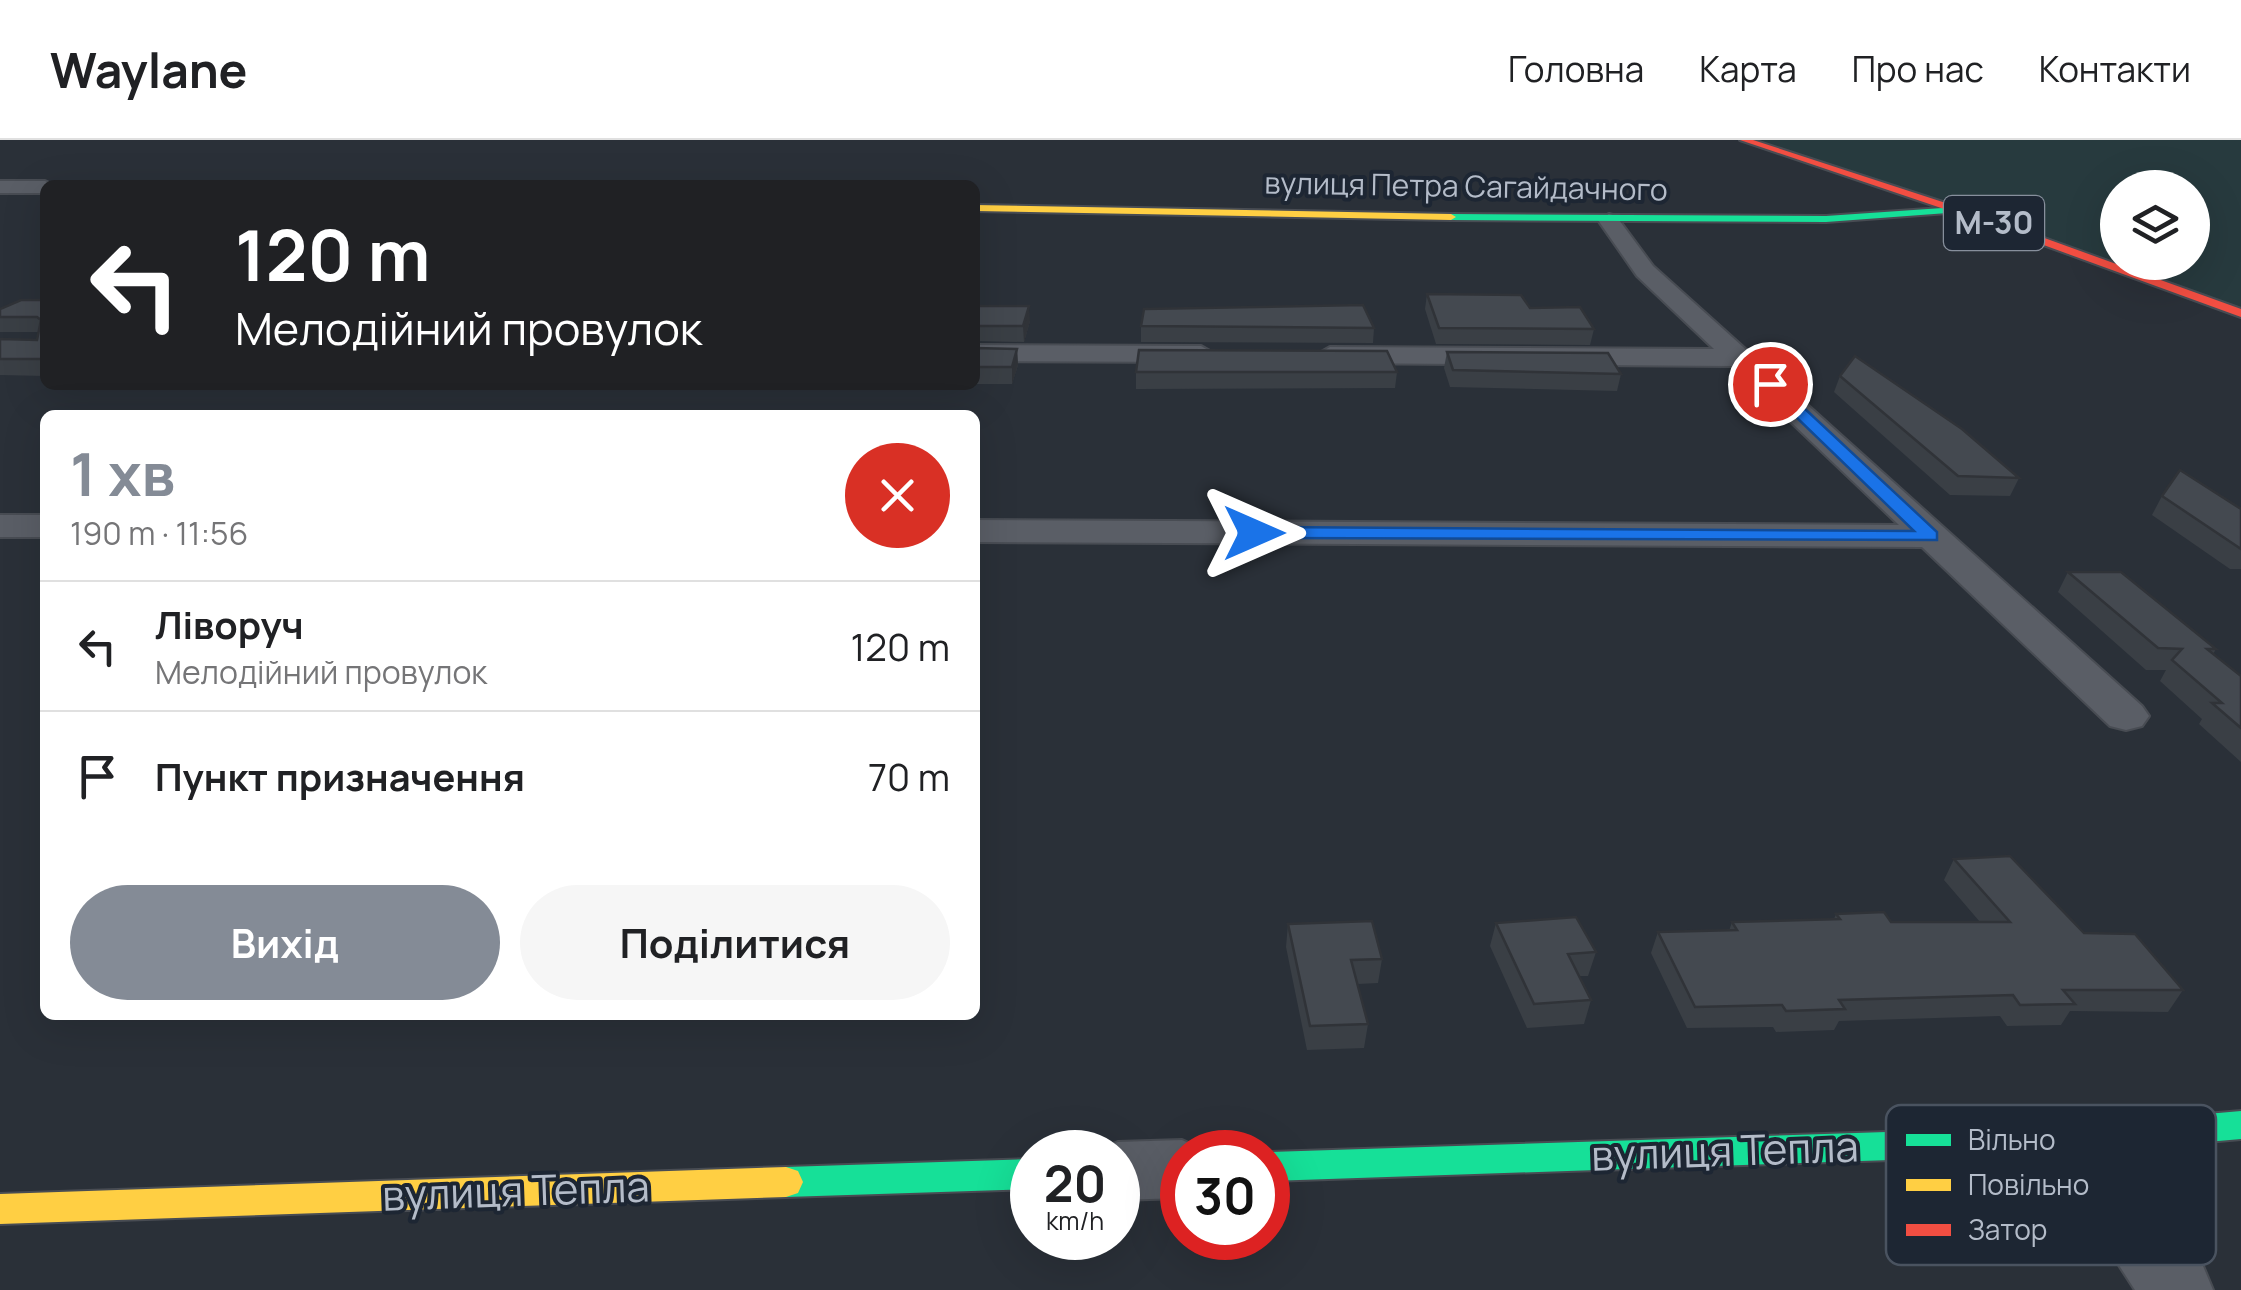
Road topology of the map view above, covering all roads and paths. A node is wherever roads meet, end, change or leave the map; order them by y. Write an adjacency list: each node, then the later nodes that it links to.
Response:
1 (1744, 140): 5 (main road, М-30)
2 (0, 187): 3 (street)
3 (40, 187)
4 (980, 208): 6 (main road, вулиця Петра Сагайдачного)
5 (1957, 210): 6 (main road, вулиця Петра Сагайдачного); 7 (main road, М-30)
6 (1609, 220): 11 (street)
7 (2241, 313)
8 (980, 353): 9 (street)
9 (1231, 354)
10 (1310, 355): 11 (street)
11 (1743, 358): 15 (street)
12 (0, 526): 13 (street)
13 (40, 526)
14 (980, 531): 15 (street)
15 (1931, 536): 16 (street)
16 (2126, 716)
17 (2241, 1126): 18 (main road, вулиця Тепла)
18 (2216, 1128)
19 (1886, 1146): 20 (main road, вулиця Тепла)
20 (1290, 1165)
21 (1010, 1175): 22 (main road, вулиця Тепла)
22 (0, 1208)
23 (2159, 1265): 24 (street)
24 (2177, 1290)

